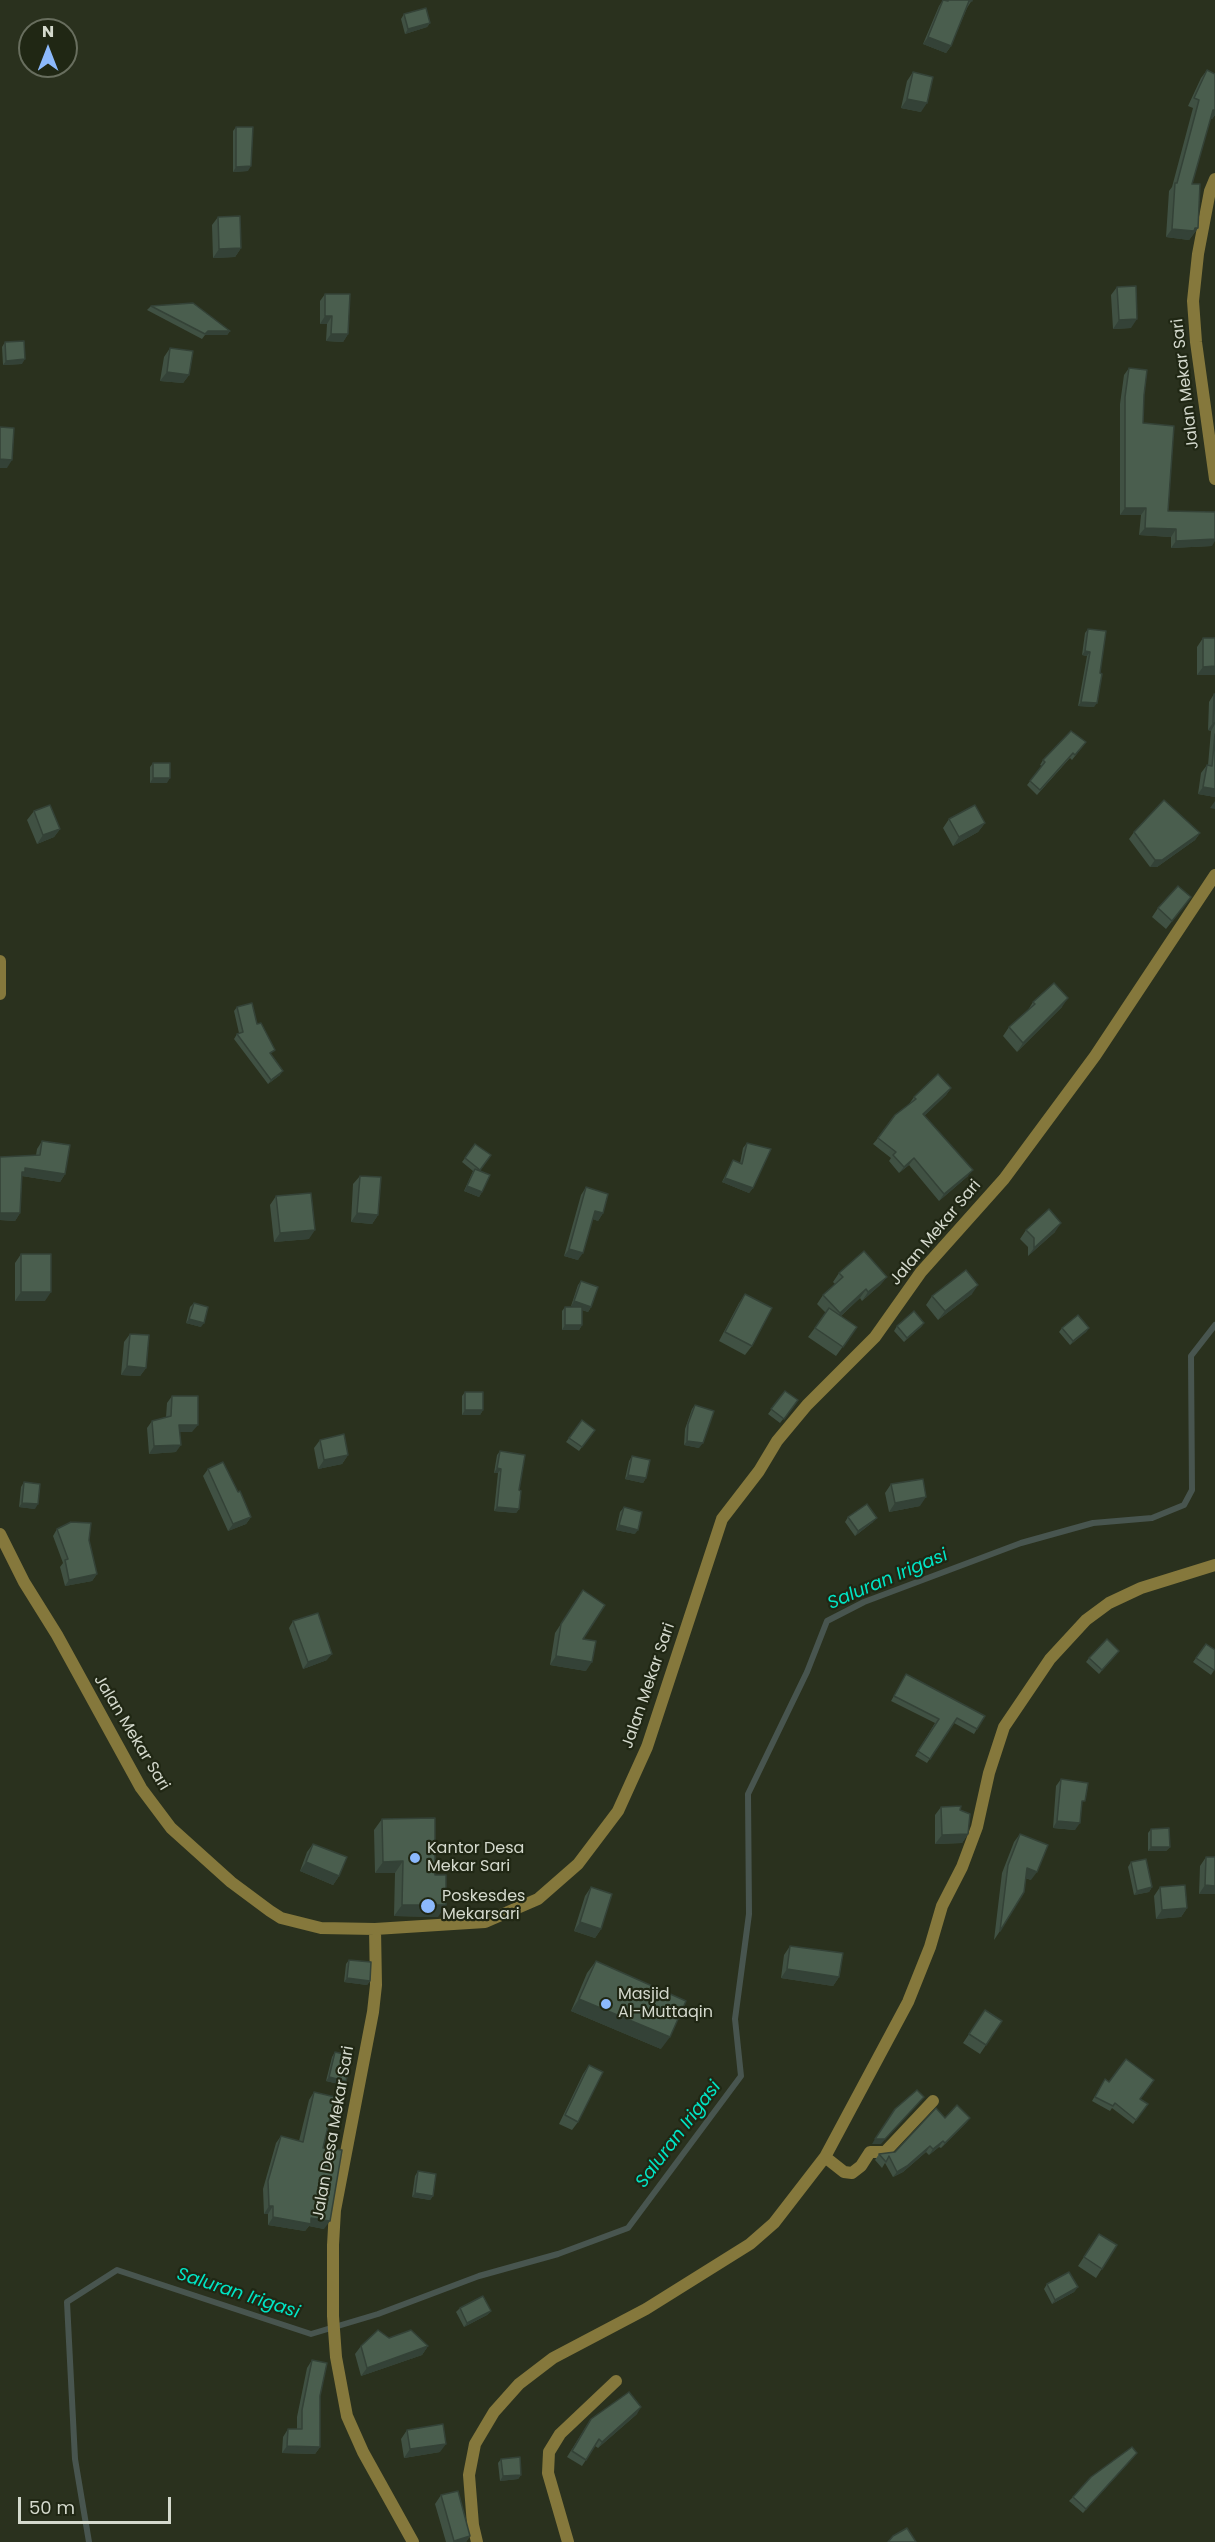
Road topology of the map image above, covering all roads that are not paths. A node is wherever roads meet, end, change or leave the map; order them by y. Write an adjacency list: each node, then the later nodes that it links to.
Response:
1 (1215, 179): 2 (street, Jalan Mekar Sari)
2 (1215, 479)
3 (1215, 875): 8 (street, Jalan Mekar Sari)
4 (0, 962): 5 (street)
5 (0, 993)
6 (0, 1534): 8 (street, Jalan Mekar Sari)
7 (1215, 1565): 10 (street)
8 (375, 1929): 12 (street, Jalan Desa Mekar Sari)
9 (933, 2101): 10 (street)
10 (825, 2157): 13 (street)
11 (616, 2381): 14 (street)
12 (413, 2542)
13 (477, 2542)
14 (568, 2542)

